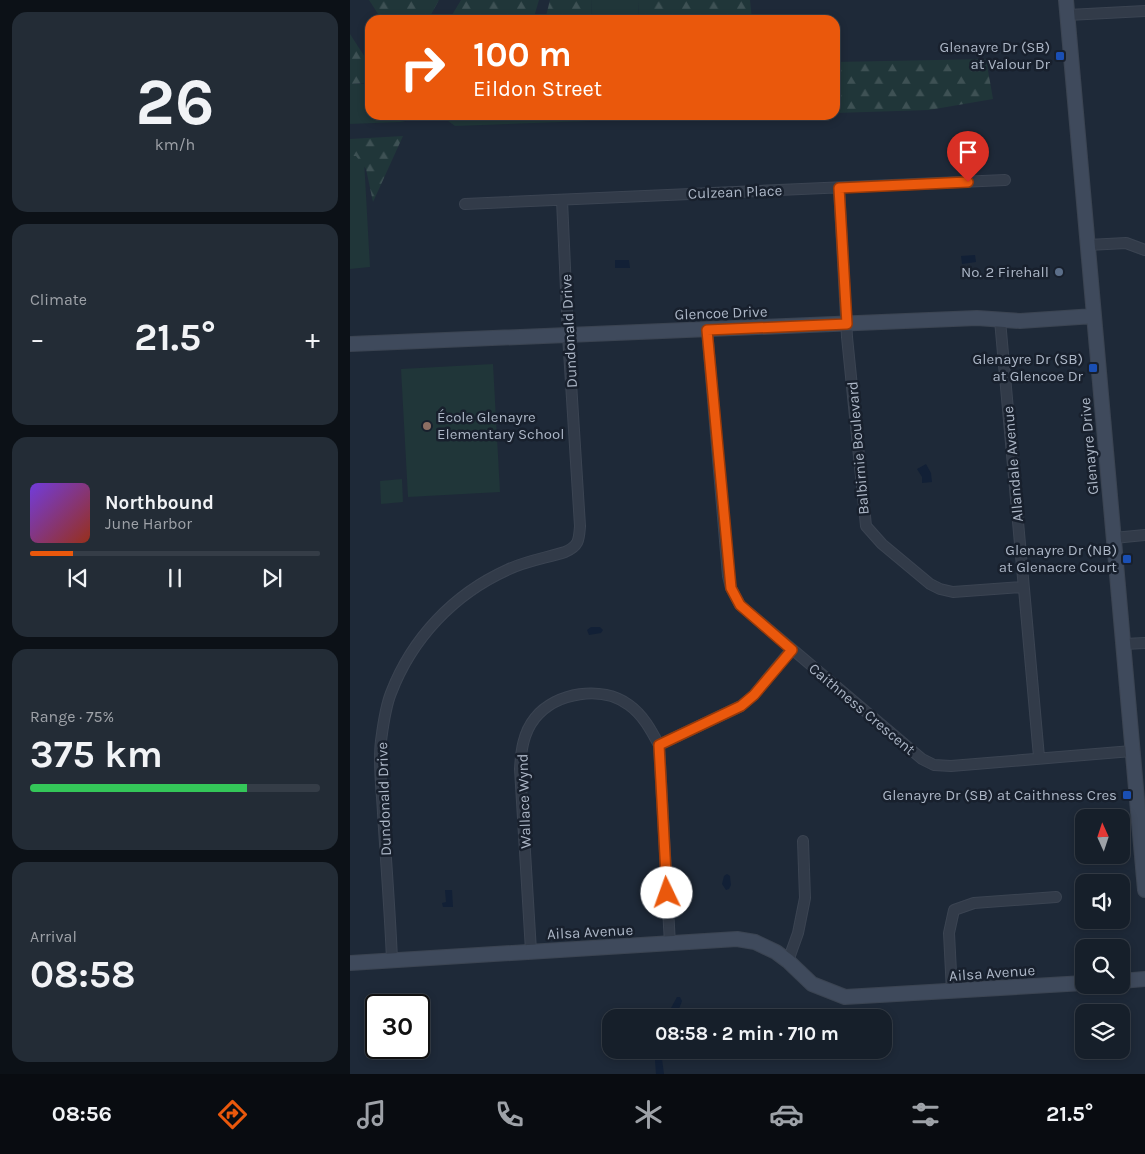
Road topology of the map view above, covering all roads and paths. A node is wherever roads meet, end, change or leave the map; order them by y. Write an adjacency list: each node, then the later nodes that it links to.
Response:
1 (1066, 0): 3 (street, Glenayre Drive)
2 (1145, 11): 3 (street)
3 (1068, 15): 8 (street, Glenayre Drive)
4 (1005, 180): 5 (street, Culzean Place)
5 (839, 188): 6 (street, Culzean Place); 12 (street, Balbirnie Boulevard)
6 (562, 200): 7 (street, Culzean Place); 14 (street, Dundonald Drive)
7 (465, 204)
8 (1088, 245): 9 (street); 10 (street, Glenayre Drive)
9 (1145, 250)
10 (1094, 316): 11 (street, Glencoe Drive); 17 (street, Glenayre Drive)
11 (1000, 320): 12 (street, Glencoe Drive); 18 (street, Allandale Avenue)
12 (847, 324): 13 (street, Glencoe Drive); 18 (street, Balbirnie Boulevard)
13 (707, 330): 14 (street, Glencoe Drive); 21 (street, Caithness Crescent)
14 (568, 335): 15 (street, Glencoe Drive); 30 (street, Dundonald Drive)
15 (350, 344)
16 (1145, 535): 17 (street)
17 (1114, 538): 20 (street, Glenayre Drive)
18 (1024, 587): 24 (street, Allandale Avenue)
19 (1145, 643): 20 (street)
20 (1124, 644): 23 (street, Glenayre Drive)
21 (792, 650): 22 (street); 24 (street, Caithness Crescent)
22 (659, 745): 28 (street); 29 (street, Wallace Wynd)
23 (1132, 751): 24 (street, Caithness Crescent); 26 (street, Glenayre Drive)
24 (1039, 757)
25 (803, 840): 31 (street)
26 (1145, 890)
27 (1056, 897): 36 (street)
28 (670, 944): 29 (street, Ailsa Avenue); 31 (street, Ailsa Avenue)
29 (531, 951): 30 (street, Ailsa Avenue)
30 (392, 960): 32 (street, Ailsa Avenue)
31 (788, 961): 36 (street, Ailsa Avenue)
32 (350, 963)
33 (1145, 979): 34 (street)
34 (1130, 980)
35 (1075, 984): 36 (street, Ailsa Avenue)
36 (952, 992)

